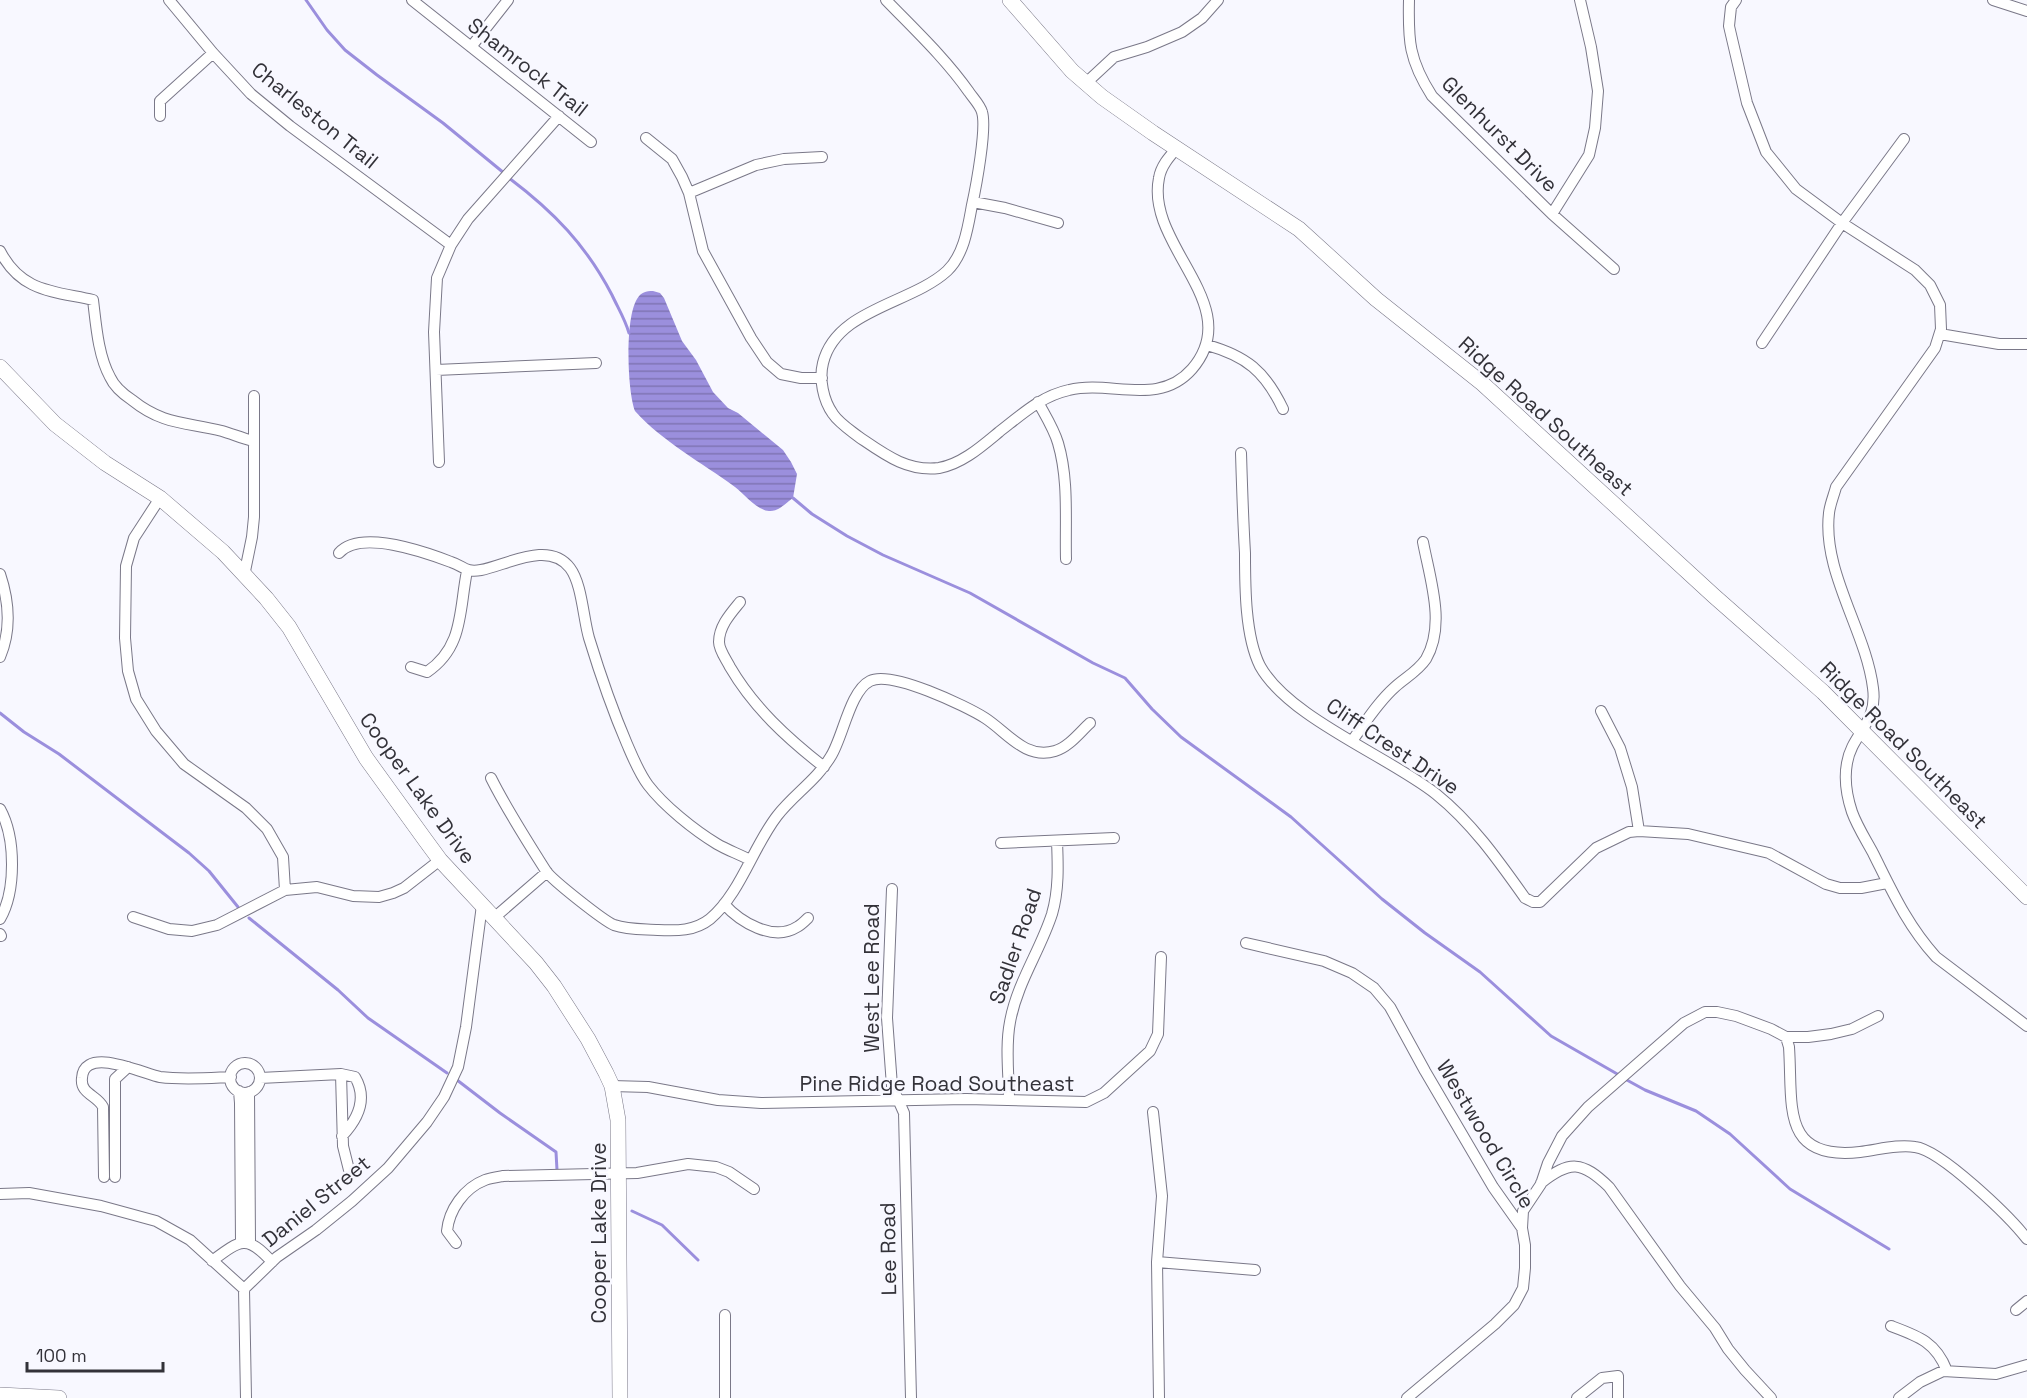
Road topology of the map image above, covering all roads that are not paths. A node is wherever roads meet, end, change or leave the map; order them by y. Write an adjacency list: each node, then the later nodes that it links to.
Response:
1 (169, 0): 13 (street, Charleston Trail)
2 (412, 0): 12 (street, Shamrock Trail)
3 (508, 0): 12 (street)
4 (886, 0): 23 (street)
5 (1010, 0): 14 (street, Ridge Road Southeast)
6 (1218, 0): 14 (street)
7 (1409, 0): 24 (street, Glenhurst Drive)
8 (1580, 0): 24 (street)
9 (1736, 0): 26 (street)
10 (1993, 0): 11 (street)
11 (2027, 11)
12 (471, 47): 16 (street, Shamrock Trail)
13 (213, 54): 15 (street); 27 (street, Charleston Trail)
14 (1086, 83): 20 (street, Ridge Road Southeast)
15 (160, 116)
16 (559, 116): 19 (street, Shamrock Trail); 27 (street)
17 (646, 138): 22 (street)
18 (1904, 139): 26 (street)
19 (591, 142)
20 (1177, 148): 33 (street); 56 (street, Ridge Road Southeast)
21 (822, 157): 22 (street)
22 (689, 193): 37 (street)
23 (973, 202): 25 (street); 37 (street)
24 (1552, 214): 29 (street, Glenhurst Drive)
25 (1058, 223)
26 (1842, 223): 30 (street); 31 (street)
27 (451, 245): 36 (street)
28 (0, 251): 41 (street)
29 (1614, 269)
30 (1940, 334): 32 (street); 56 (street)
31 (1762, 343)
32 (2027, 344)
33 (1206, 345): 39 (street); 40 (street)
34 (596, 363): 36 (street)
35 (0, 367): 44 (street, Cooper Lake Drive)
36 (436, 370): 43 (street)
37 (822, 378): 39 (street)
38 (254, 396): 41 (street)
39 (1038, 402): 47 (street)
40 (1283, 409)
41 (253, 441): 50 (street)
42 (1241, 453): 57 (street, Cliff Crest Drive)
43 (439, 462)
44 (160, 498): 50 (street, Cooper Lake Drive); 70 (street)
45 (1423, 542): 57 (street)
46 (339, 554): 48 (street)
47 (1065, 559)
48 (467, 571): 53 (street); 66 (street)
49 (0, 574): 52 (street)
50 (244, 576): 65 (street, Cooper Lake Drive)
51 (740, 602): 58 (street)
52 (0, 657)
53 (411, 667)
54 (1601, 711): 61 (street)
55 (1090, 723): 58 (street)
56 (1863, 731): 68 (street); 71 (street, Ridge Road Southeast)
57 (1352, 741): 61 (street, Cliff Crest Drive)
58 (824, 768): 66 (street)
59 (491, 778): 67 (street)
60 (0, 809): 77 (street)
61 (1639, 831): 68 (street, Cliff Crest Drive)
62 (1114, 838): 63 (street)
63 (1057, 841): 64 (street); 89 (street, Sadler Road)
64 (1001, 843)
65 (440, 860): 70 (street); 73 (street, Cooper Lake Drive)
66 (750, 860): 72 (street)
67 (547, 872): 72 (street); 75 (street)
68 (1887, 883): 81 (street)
69 (892, 889): 90 (street, West Lee Road)
70 (285, 890): 74 (street)
71 (2027, 897)
72 (724, 904): 76 (street)
73 (482, 905): 75 (street, Cooper Lake Drive); 103 (street, Daniel Street)
74 (133, 917)
75 (495, 917): 87 (street, Cooper Lake Drive)
76 (808, 918)
77 (0, 920)
78 (1246, 943): 98 (street, Westwood Circle)
79 (1161, 957): 89 (street, Pine Ridge Road Southeast)
80 (1878, 1016): 82 (street)
81 (2027, 1026)
82 (1786, 1037): 95 (street); 99 (street)
83 (128, 1067): 83 (street); 85 (street)
84 (341, 1074): 86 (street); 92 (street); 92 (street)
85 (231, 1077): 86 (street); 88 (street)
86 (260, 1078): 88 (street)
87 (612, 1086): 90 (street, Pine Ridge Road Southeast); 94 (street, Cooper Lake Drive)
88 (244, 1092): 100 (street)
89 (1009, 1100): 90 (street, Pine Ridge Road Southeast)
90 (898, 1101): 118 (street, Lee Road)
91 (1153, 1112): 104 (street)
92 (342, 1136): 93 (street)
93 (349, 1170)
94 (619, 1174): 96 (street); 101 (street); 116 (street, Cooper Lake Drive)
95 (1540, 1184): 98 (street); 123 (street)
96 (754, 1189)
97 (0, 1194): 102 (street)
98 (1522, 1228): 120 (street, Westwood Circle)
99 (2027, 1239)
100 (246, 1243): 102 (street); 103 (street)
101 (456, 1243)
102 (212, 1261): 106 (street)
103 (272, 1262): 106 (street, Daniel Street)
104 (1157, 1262): 105 (street); 119 (street)
105 (1255, 1269)
106 (244, 1289): 115 (street)
107 (2027, 1300): 108 (street)
108 (2016, 1310)
109 (725, 1315): 117 (street)
110 (1891, 1326): 112 (street)
111 (2027, 1365): 112 (street)
112 (1947, 1371): 124 (street)
113 (0, 1395): 114 (street)
114 (59, 1398)
115 (246, 1398)
116 (620, 1398)
117 (725, 1398)
118 (911, 1398)
119 (1159, 1398)
120 (1407, 1398)
121 (1577, 1398): 122 (street)
122 (1618, 1398)
123 (1772, 1398)
124 (1899, 1398)

